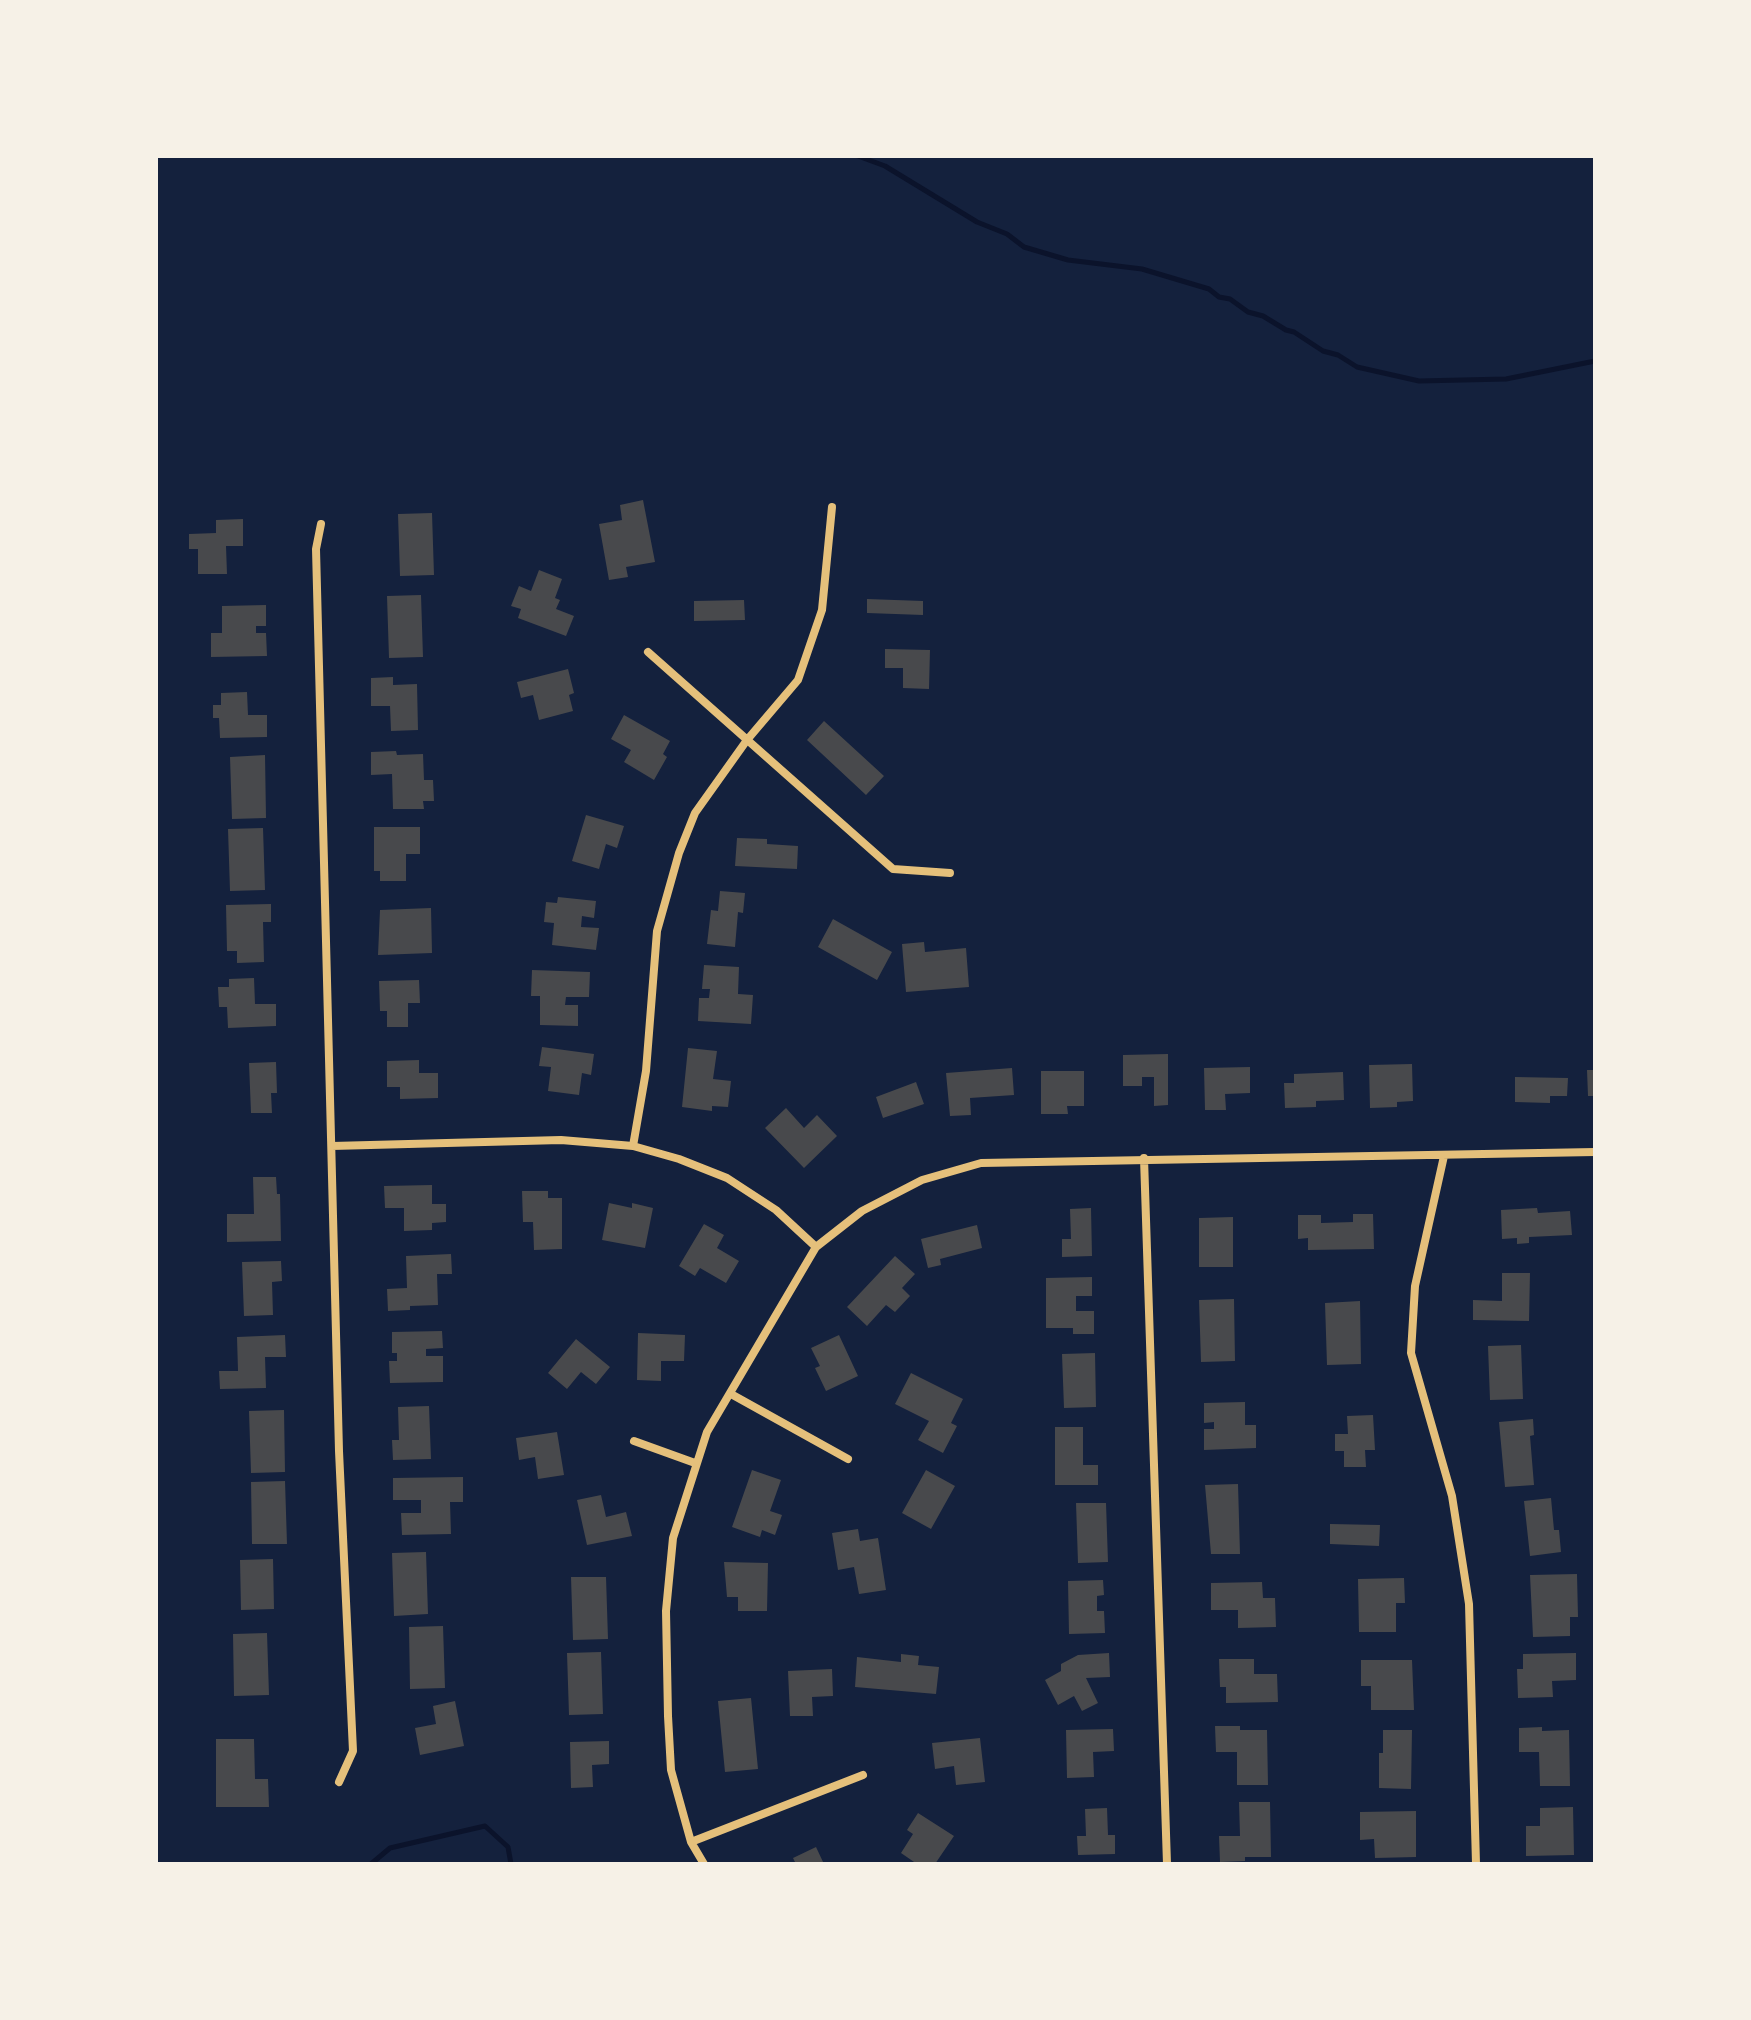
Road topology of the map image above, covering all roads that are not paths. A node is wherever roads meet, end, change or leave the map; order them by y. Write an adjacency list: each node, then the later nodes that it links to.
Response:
1 (832, 507): 4 (street)
2 (321, 524): 6 (street)
3 (648, 652): 4 (street)
4 (747, 740): 5 (street); 7 (street)
5 (950, 873)
6 (332, 1146): 7 (street); 17 (street)
7 (633, 1146): 11 (street)
8 (1595, 1152): 9 (street)
9 (1444, 1156): 10 (street); 21 (street)
10 (1144, 1158): 11 (street); 20 (street)
11 (816, 1247): 12 (street)
12 (731, 1394): 14 (street); 15 (street)
13 (634, 1441): 15 (street)
14 (848, 1459)
15 (695, 1463): 18 (street)
16 (863, 1775): 18 (street)
17 (339, 1782)
18 (691, 1842): 19 (street)
19 (704, 1864)
20 (1167, 1864)
21 (1476, 1864)

